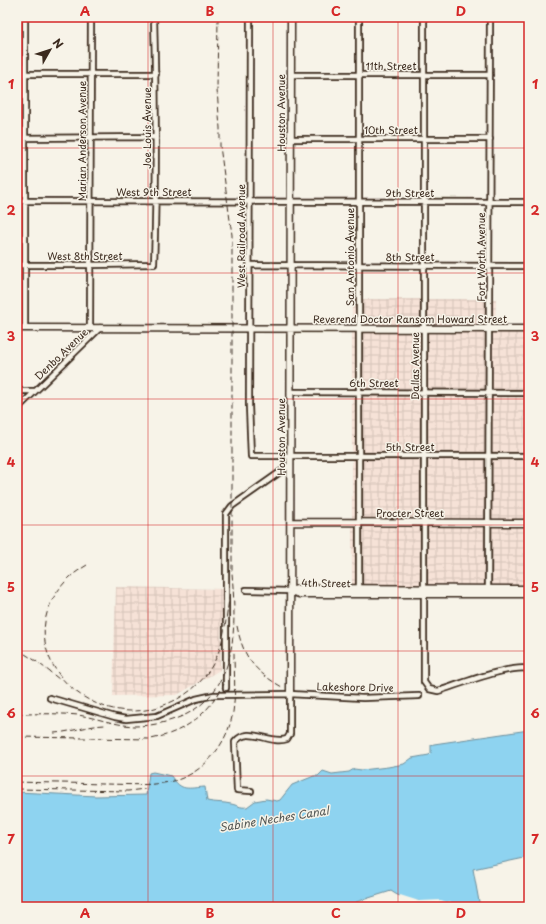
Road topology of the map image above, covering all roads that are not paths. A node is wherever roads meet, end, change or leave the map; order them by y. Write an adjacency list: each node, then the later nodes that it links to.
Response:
1 (25, 17): 10 (street)
2 (91, 17): 11 (street, Marian Anderson Avenue)
3 (154, 17): 12 (street, Joe Louis Avenue)
4 (250, 17): 29 (street, West Railroad Avenue)
5 (291, 17): 13 (main road, Houston Avenue)
6 (359, 17): 14 (street, San Antonio Avenue)
7 (424, 17): 15 (street, Dallas Avenue)
8 (490, 17): 16 (street, Fort Worth Avenue)
9 (17, 74): 10 (street)
10 (26, 74): 11 (street); 18 (street)
11 (91, 74): 12 (street); 19 (street, Marian Anderson Avenue)
12 (156, 74): 20 (street, Joe Louis Avenue)
13 (291, 75): 14 (street, 11th Street); 21 (main road, Houston Avenue)
14 (360, 75): 15 (street, 11th Street); 22 (street, San Antonio Avenue)
15 (424, 75): 16 (street, 11th Street); 23 (street, Dallas Avenue)
16 (490, 75): 24 (street, Fort Worth Avenue)
17 (17, 138): 18 (street)
18 (26, 138): 19 (street); 26 (street)
19 (91, 138): 20 (street); 27 (street, Marian Anderson Avenue)
20 (156, 138): 28 (street, Joe Louis Avenue)
21 (291, 139): 22 (street, 10th Street); 30 (main road, Houston Avenue)
22 (360, 139): 23 (street, 10th Street); 31 (street, San Antonio Avenue)
23 (424, 139): 24 (street, 10th Street); 32 (street, Dallas Avenue)
24 (490, 139): 33 (street, Fort Worth Avenue)
25 (17, 201): 26 (street, West 9th Street)
26 (26, 201): 27 (street, West 9th Street); 37 (street)
27 (90, 201): 28 (street, West 9th Street); 38 (street, Marian Anderson Avenue)
28 (156, 201): 29 (street, West 9th Street); 35 (street, Joe Louis Avenue)
29 (250, 202): 30 (street, West 9th Street); 39 (street, West Railroad Avenue)
30 (291, 202): 31 (street, 9th Street); 40 (main road, Houston Avenue)
31 (360, 202): 32 (street, 9th Street); 41 (street, San Antonio Avenue)
32 (424, 202): 33 (street, 9th Street); 42 (street, Dallas Avenue)
33 (490, 202): 34 (street, 9th Street); 43 (street, Fort Worth Avenue)
34 (529, 202)
35 (154, 264): 38 (street, West 8th Street)
36 (17, 265): 37 (street, West 8th Street)
37 (25, 265): 38 (street, West 8th Street); 46 (street)
38 (90, 265): 47 (street, Marian Anderson Avenue)
39 (250, 265): 40 (street); 49 (street, West Railroad Avenue)
40 (291, 265): 41 (street, 8th Street); 50 (main road, Houston Avenue)
41 (359, 266): 42 (street, 8th Street); 51 (street, San Antonio Avenue)
42 (424, 266): 43 (street, 8th Street); 52 (street, Dallas Avenue)
43 (490, 266): 44 (street, 8th Street); 53 (street, Fort Worth Avenue)
44 (529, 266)
45 (17, 328): 46 (main road, Reverend Doctor Ransom Howard Street)
46 (25, 328): 47 (main road, Reverend Doctor Ransom Howard Street)
47 (90, 328): 48 (main road, Reverend Doctor Ransom Howard Street)
48 (100, 328): 49 (main road, Reverend Doctor Ransom Howard Street); 56 (street, Denbo Avenue)
49 (250, 329): 50 (main road, Reverend Doctor Ransom Howard Street); 63 (street, West Railroad Avenue)
50 (290, 329): 51 (main road, Reverend Doctor Ransom Howard Street); 57 (main road, Houston Avenue)
51 (359, 329): 52 (main road, Reverend Doctor Ransom Howard Street); 58 (street, San Antonio Avenue)
52 (424, 329): 53 (main road, Reverend Doctor Ransom Howard Street); 59 (street, Dallas Avenue)
53 (490, 329): 54 (main road, Reverend Doctor Ransom Howard Street); 60 (street, Fort Worth Avenue)
54 (529, 329)
55 (17, 391): 56 (street)
56 (35, 391): 62 (street, Denbo Avenue)
57 (290, 392): 58 (street, 6th Street); 64 (main road, Houston Avenue)
58 (358, 392): 59 (street, 6th Street); 65 (street, San Antonio Avenue)
59 (424, 392): 60 (street, 6th Street); 66 (street, Dallas Avenue)
60 (489, 393): 61 (street, 6th Street); 67 (street, Fort Worth Avenue)
61 (529, 393)
62 (17, 409)
63 (251, 456): 64 (street, 5th Street)
64 (290, 456): 65 (street, 5th Street); 69 (main road, Houston Avenue)
65 (358, 456): 66 (street, 5th Street); 72 (street, San Antonio Avenue)
66 (424, 456): 67 (street, 5th Street); 73 (street, Dallas Avenue)
67 (489, 456): 68 (street, 5th Street); 71 (street, Fort Worth Avenue)
68 (529, 456)
69 (290, 465): 70 (main road, Houston Avenue); 83 (street)
70 (291, 522): 72 (main road, Procter Street); 77 (main road, Houston Avenue)
71 (488, 522): 73 (main road, Procter Street); 74 (main road, Procter Street); 80 (street, Fort Worth Avenue)
72 (358, 523): 73 (main road, Procter Street); 78 (street, San Antonio Avenue)
73 (423, 523): 79 (street, Dallas Avenue)
74 (529, 523)
75 (529, 589): 80 (main road, 4th Street)
76 (246, 590): 77 (street)
77 (290, 591): 78 (main road, 4th Street); 84 (main road, Houston Avenue)
78 (359, 591): 79 (main road, 4th Street)
79 (423, 591): 80 (main road, 4th Street); 82 (street, Dallas Avenue)
80 (488, 591): 81 (main road, 4th Street)
81 (529, 594)
82 (529, 669)
83 (226, 688)
84 (290, 694): 85 (street, Lakeshore Drive); 86 (street, Lakeshore Drive); 87 (street, Houston Avenue)
85 (419, 696)
86 (50, 698)
87 (251, 791)

